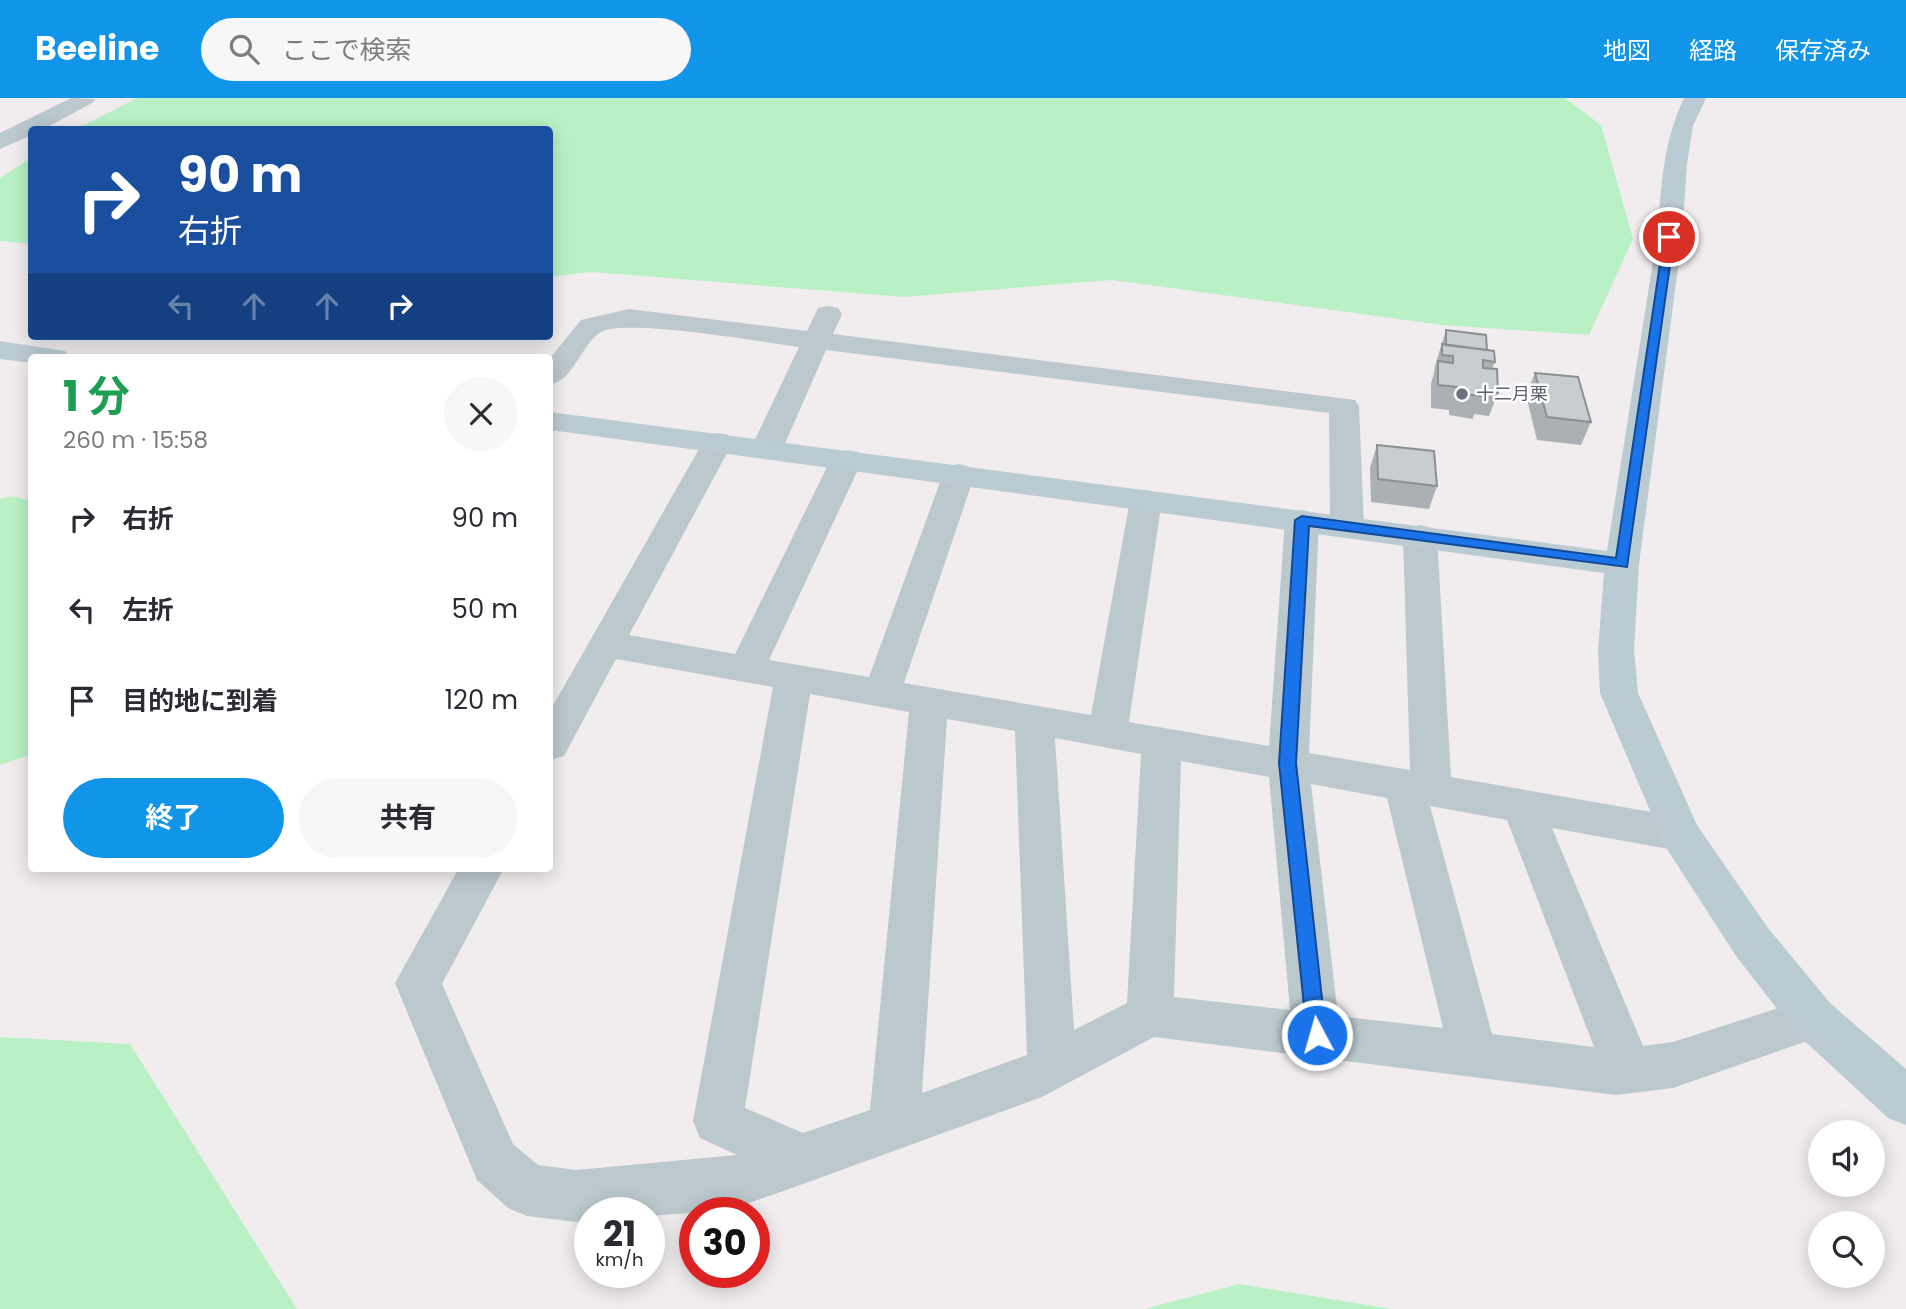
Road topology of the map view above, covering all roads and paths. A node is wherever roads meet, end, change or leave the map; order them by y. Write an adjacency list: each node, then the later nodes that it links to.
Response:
1 (1695, 98): 19 (street)
2 (85, 99): 3 (street)
3 (32, 126)
4 (28, 128): 5 (street)
5 (0, 142)
6 (822, 327): 9 (street); 12 (street); 17 (street)
7 (0, 350): 8 (street)
8 (31, 354)
9 (553, 372)
10 (553, 421): 11 (street)
11 (718, 442): 12 (street); 20 (street)
12 (767, 448): 13 (street)
13 (847, 459): 14 (street); 21 (street)
14 (959, 474): 15 (street); 23 (street)
15 (1146, 500): 16 (street); 26 (street)
16 (1302, 520): 17 (street); 29 (street)
17 (1347, 526): 18 (street)
18 (1420, 536): 19 (street); 30 (street)
19 (1622, 564): 32 (street)
20 (605, 644): 21 (street); 27 (street)
21 (746, 669): 22 (street)
22 (794, 677): 23 (street); 42 (street)
23 (882, 692): 24 (street)
24 (929, 701): 25 (street); 41 (street)
25 (1034, 719): 26 (street); 38 (street)
26 (1108, 731): 28 (street)
27 (553, 739)
28 (1161, 741): 29 (street); 34 (street)
29 (1288, 763): 30 (street); 36 (street)
30 (1418, 787): 31 (street); 37 (street)
31 (1521, 806): 32 (street); 39 (street)
32 (1680, 834): 35 (street)
33 (480, 872): 42 (street)
34 (1150, 1015): 36 (street); 38 (street)
35 (1813, 1017): 39 (street); 40 (street)
36 (1317, 1035): 37 (street)
37 (1473, 1053): 39 (street)
38 (1052, 1067): 41 (street)
39 (1628, 1070)
40 (1906, 1101)
41 (894, 1127): 42 (street)
42 (803, 1159)

